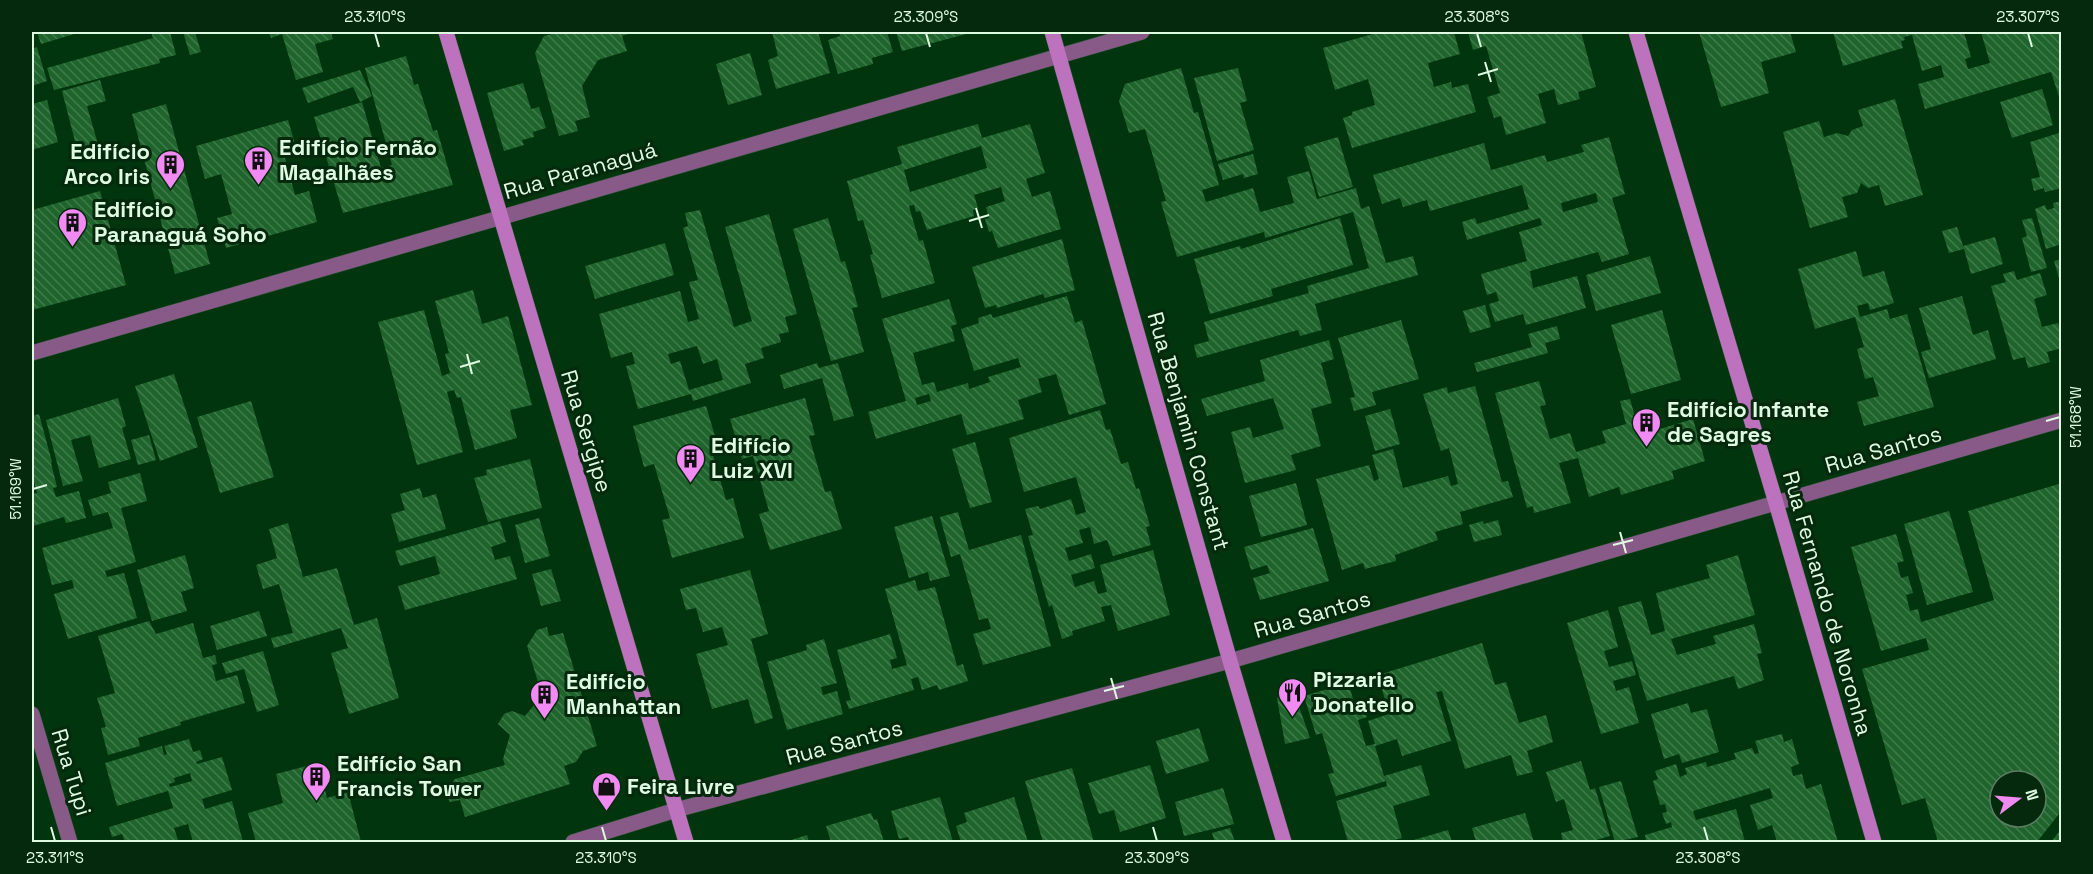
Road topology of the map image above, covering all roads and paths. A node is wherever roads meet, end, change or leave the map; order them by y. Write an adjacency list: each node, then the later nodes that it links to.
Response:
1 (446, 32): 6 (street, Rua Sergipe)
2 (1053, 32): 5 (street, Rua Benjamin Constant)
3 (1142, 32): 5 (street, Rua Paranaguá)
4 (1636, 32): 9 (street, Rua Fernando de Noronha)
5 (1059, 56): 6 (street, Rua Paranaguá); 10 (street, Rua Benjamin Constant)
6 (500, 217): 7 (street, Rua Paranaguá); 12 (street, Rua Sergipe)
7 (32, 353)
8 (2061, 420): 9 (street, Rua Santos)
9 (1776, 503): 10 (street, Rua Santos); 17 (street, Rua Fernando de Noronha)
10 (1230, 661): 12 (street, Rua Santos); 16 (street, Rua Benjamin Constant)
11 (32, 714): 13 (street, Rua Tupi)
12 (676, 810): 14 (street, Rua Santos); 15 (street, Rua Sergipe)
13 (70, 843)
14 (573, 843)
15 (686, 843)
16 (1284, 843)
17 (1874, 843)

